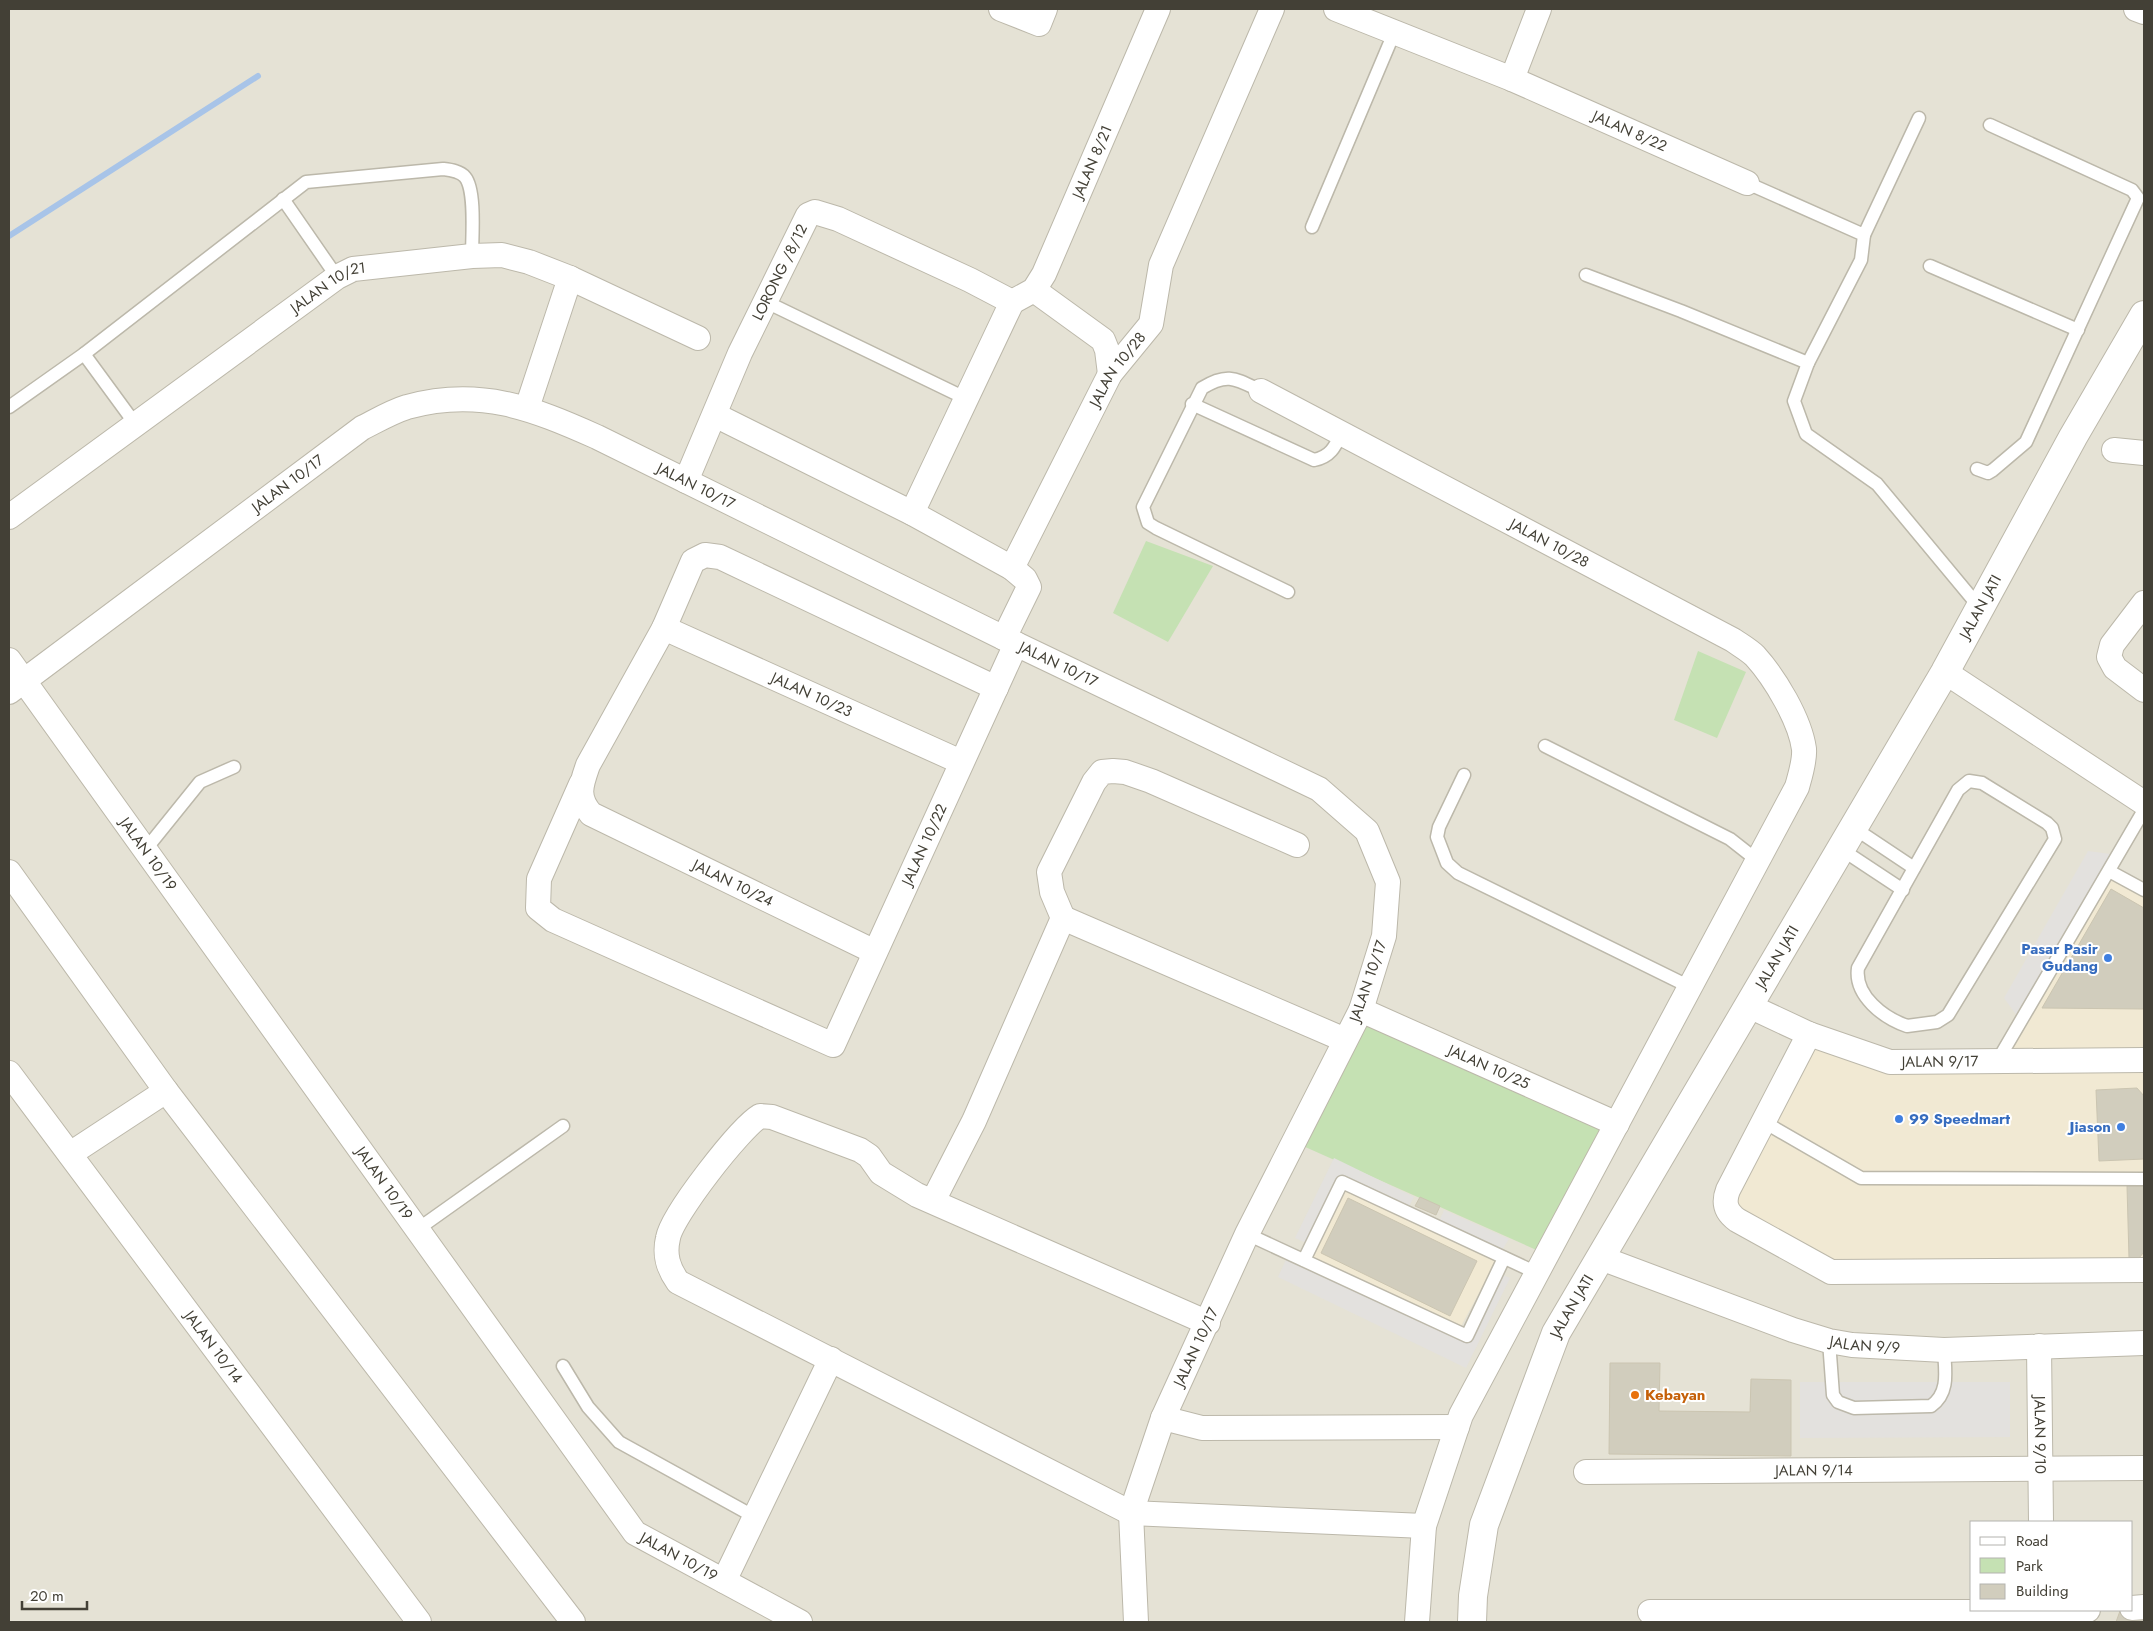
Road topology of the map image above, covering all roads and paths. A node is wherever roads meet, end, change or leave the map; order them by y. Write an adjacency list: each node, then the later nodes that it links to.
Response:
1 (1001, 9): 2 (street)
2 (1045, 9)
3 (1158, 9): 22 (street, JALAN 8/21)
4 (1272, 9): 30 (street, JALAN 10/28)
5 (1336, 9): 9 (street, JALAN 8/22)
6 (1539, 9): 10 (street)
7 (2136, 9): 8 (street)
8 (2144, 12)
9 (1394, 33): 10 (street, JALAN 8/22); 15 (lane)
10 (1512, 79): 13 (street, JALAN 8/22)
11 (1919, 118): 16 (lane)
12 (1990, 125): 26 (lane)
13 (1747, 184): 16 (lane)
14 (283, 199): 17 (lane); 20 (lane); 28 (lane)
15 (1312, 227)
16 (1864, 235): 29 (lane)
17 (472, 256): 20 (street, JALAN 10/21); 21 (street, JALAN 10/21)
18 (1930, 266): 26 (lane)
19 (1586, 275): 29 (lane)
20 (337, 277): 37 (street, JALAN 10/21)
21 (570, 278): 27 (street, JALAN 10/21); 35 (street)
22 (1034, 290): 24 (street); 30 (street)
23 (764, 301): 24 (street, LORONG /8/12); 32 (lane); 36 (street, LORONG /8/12)
24 (1012, 302): 32 (street)
25 (2144, 315): 48 (street, JALAN JATI)
26 (2078, 330): 41 (lane)
27 (698, 338)
28 (84, 354): 34 (lane); 37 (lane)
29 (1808, 363): 48 (lane)
30 (1110, 374): 45 (street, JALAN 10/28)
31 (1261, 391): 33 (lane); 38 (street, JALAN 10/28)
32 (965, 398): 43 (street)
33 (1192, 404): 38 (lane); 46 (lane)
34 (9, 407)
35 (527, 408): 42 (street, JALAN 10/17); 53 (street, JALAN 10/17)
36 (715, 415): 42 (street, LORONG /8/12); 43 (street)
37 (136, 425): 44 (street, JALAN 10/21)
38 (1341, 434): 66 (street, JALAN 10/28)
39 (2114, 450): 40 (street)
40 (2144, 453)
41 (1977, 469)
42 (686, 481): 50 (street, JALAN 10/17)
43 (912, 513): 45 (street)
44 (9, 517)
45 (1012, 568): 50 (street)
46 (1288, 592)
47 (2144, 603): 55 (street)
48 (1980, 608): 52 (street, JALAN JATI)
49 (664, 628): 54 (street); 57 (street, JALAN 10/23); 60 (street)
50 (1010, 641): 54 (street, JALAN 10/22); 76 (street, JALAN 10/17)
51 (9, 660): 53 (street, JALAN 10/19)
52 (1945, 672): 61 (street); 63 (street, JALAN JATI)
53 (17, 686): 65 (street, JALAN 10/19)
54 (996, 688): 57 (street, JALAN 10/22)
55 (2144, 690)
56 (1545, 746): 66 (lane)
57 (961, 762): 73 (street, JALAN 10/22)
58 (234, 767): 65 (lane)
59 (1464, 775): 74 (lane)
60 (581, 784): 73 (street, JALAN 10/24); 73 (street, JALAN 10/22)
61 (2144, 802)
62 (2144, 810): 68 (lane)
63 (1847, 838): 67 (lane); 70 (lane); 75 (street, JALAN JATI)
64 (1297, 845): 72 (street)
65 (146, 849): 89 (street, JALAN 10/19)
66 (1758, 861): 74 (street, JALAN 10/28)
67 (1914, 868): 70 (lane); 70 (lane)
68 (2109, 871): 71 (lane); 79 (lane)
69 (9, 872): 82 (street)
70 (1903, 890)
71 (2144, 890)
72 (1063, 918): 78 (street); 88 (street)
73 (876, 952)
74 (1690, 987): 84 (street, JALAN 10/28)
75 (1749, 1006): 77 (street, JALAN 9/17); 92 (street, JALAN JATI)
76 (1361, 1010): 78 (street, JALAN 10/17); 84 (street, JALAN 10/25)
77 (1809, 1034): 79 (street, JALAN 9/17); 83 (street)
78 (1345, 1040): 90 (street, JALAN 10/17)
79 (1998, 1060): 80 (street, JALAN 9/17)
80 (2144, 1060)
81 (9, 1073): 86 (street, JALAN 10/14)
82 (166, 1091): 86 (street); 117 (street)
83 (1764, 1122): 87 (lane); 94 (street)
84 (1617, 1124): 95 (street, JALAN 10/28)
85 (563, 1126): 89 (lane)
86 (70, 1154): 116 (street, JALAN 10/14)
87 (2144, 1179)
88 (933, 1201): 96 (street); 101 (street)
89 (418, 1229): 112 (street, JALAN 10/19)
90 (1247, 1234): 93 (lane); 96 (street, JALAN 10/17)
91 (1504, 1258): 93 (lane); 93 (lane); 95 (lane)
92 (1601, 1258): 97 (street, JALAN 9/9); 121 (street, JALAN JATI)
93 (1304, 1260)
94 (2144, 1270)
95 (1537, 1273): 104 (street, JALAN 10/28)
96 (1208, 1323): 103 (street, JALAN 10/17)
97 (1829, 1341): 100 (street, JALAN 9/9); 100 (lane)
98 (2144, 1344): 99 (street, JALAN 9/9)
99 (2039, 1346): 100 (street, JALAN 9/9); 106 (street, JALAN 9/10)
100 (1944, 1350)
101 (832, 1359): 108 (street); 109 (street)
102 (562, 1366): 109 (lane)
103 (1163, 1418): 104 (street); 108 (street, JALAN 10/17)
104 (1457, 1427): 111 (street, JALAN 10/28)
105 (2144, 1468): 106 (street, JALAN 9/14)
106 (2041, 1470): 107 (street, JALAN 9/14); 110 (street, JALAN 9/10)
107 (1586, 1472)
108 (1131, 1513): 111 (street); 119 (street, JALAN 10/17)
109 (755, 1517): 112 (street)
110 (2042, 1521)
111 (1424, 1526): 120 (street, JALAN 10/28)
112 (724, 1581): 118 (street, JALAN 10/19)
113 (2079, 1611): 115 (street)
114 (1650, 1612): 115 (street)
115 (2043, 1615)
116 (419, 1622)
117 (573, 1622)
118 (800, 1622)
119 (1136, 1622)
120 (1417, 1622)
121 (1472, 1622)

